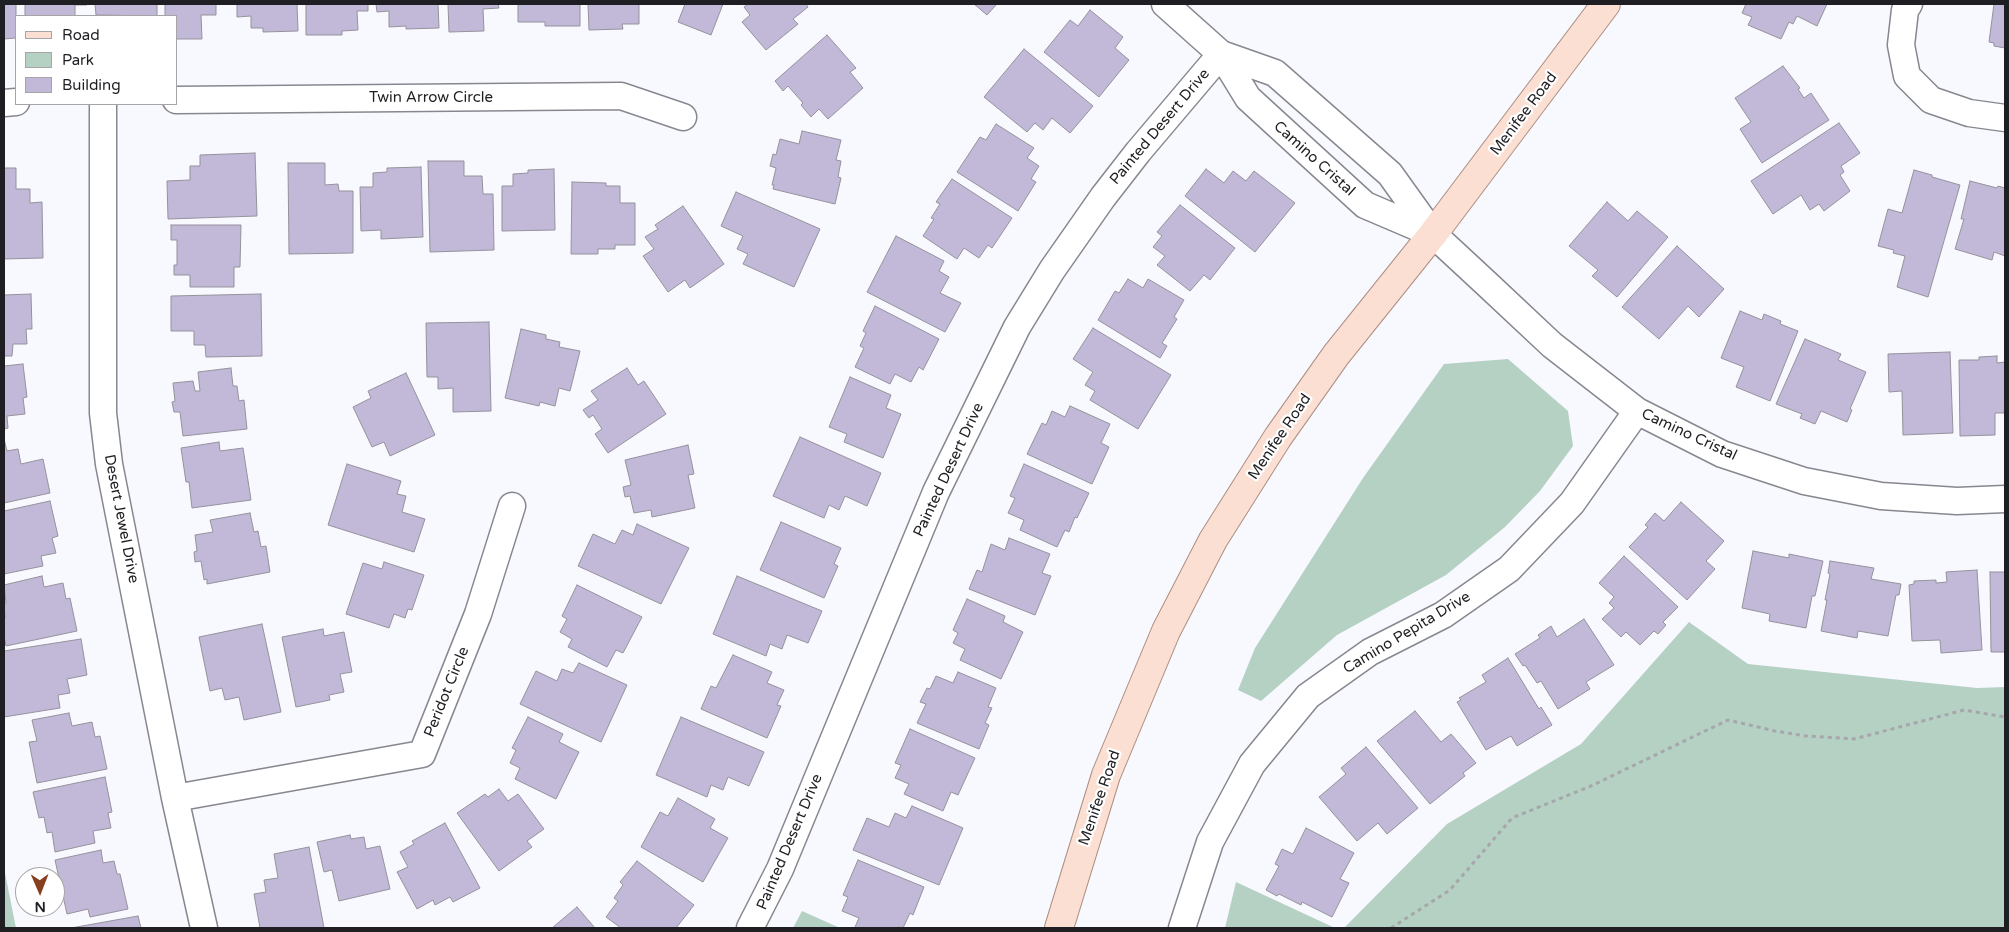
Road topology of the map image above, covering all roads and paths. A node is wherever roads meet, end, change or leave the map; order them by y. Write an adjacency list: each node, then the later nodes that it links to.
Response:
1 (1165, 4): 4 (street, Camino Cristal)
2 (1606, 4): 9 (main road, Menifee Road)
3 (1909, 4): 8 (street)
4 (1221, 54): 9 (street, Camino Cristal); 9 (street, Camino Cristal); 16 (street, Painted Desert Drive)
5 (178, 100): 7 (street, Twin Arrow Circle)
6 (103, 105): 14 (street, Desert Jewel Drive)
7 (683, 118)
8 (2005, 118)
9 (1433, 234): 10 (street, Camino Cristal); 17 (main road, Menifee Road)
10 (1636, 411): 11 (street, Camino Cristal); 18 (street, Camino Pepita Drive)
11 (2005, 499)
12 (512, 506): 14 (street, Peridot Circle)
13 (2005, 717): 19 (path)
14 (175, 798): 15 (street, Desert Jewel Drive)
15 (204, 928)
16 (750, 928)
17 (1059, 928)
18 (1182, 928)
19 (1391, 928)

